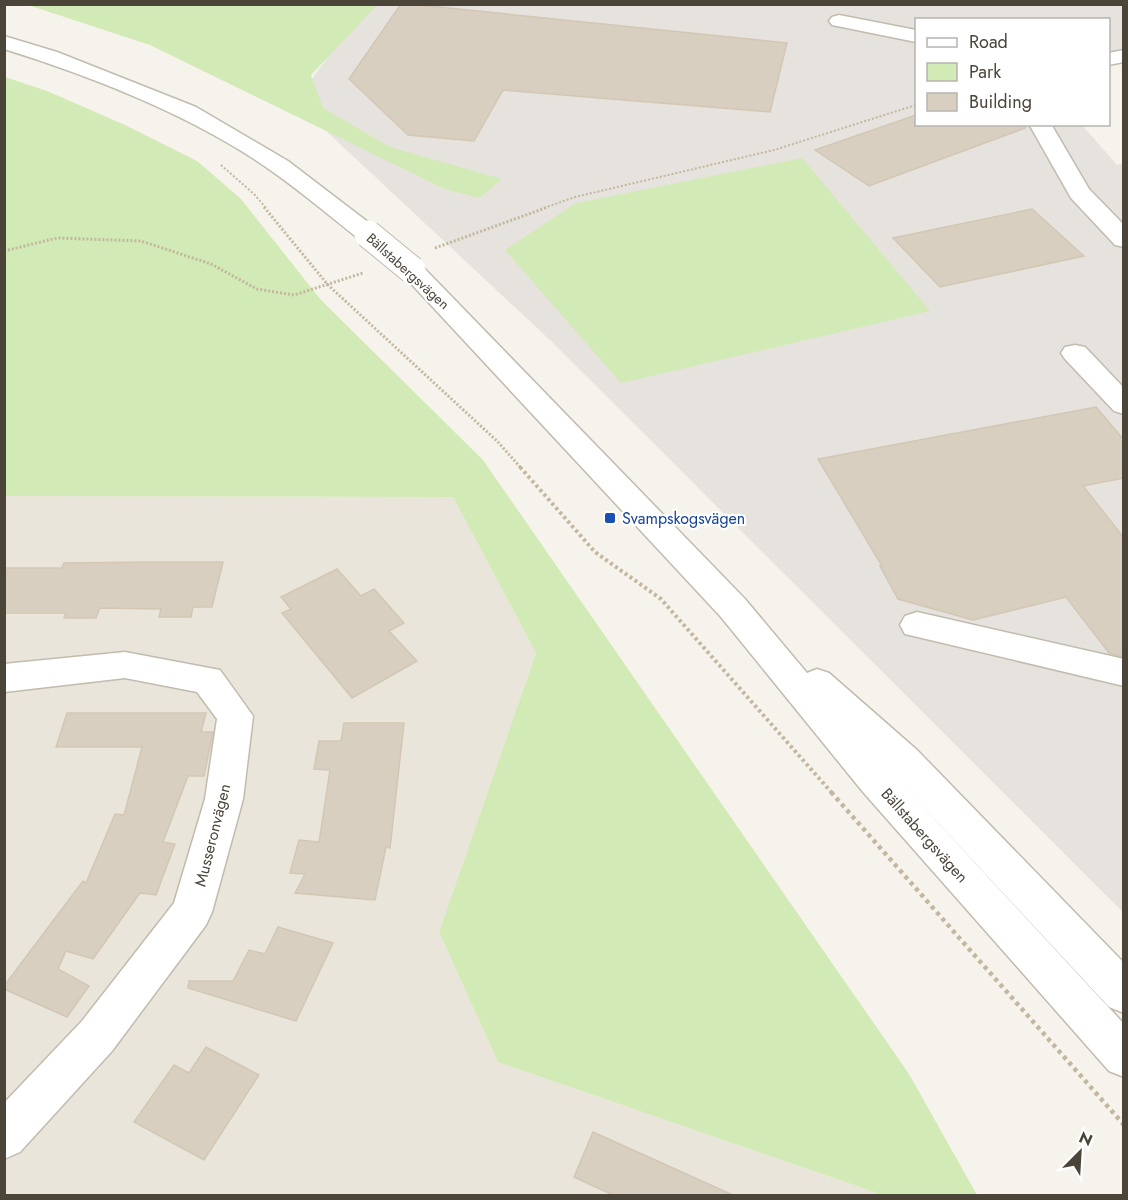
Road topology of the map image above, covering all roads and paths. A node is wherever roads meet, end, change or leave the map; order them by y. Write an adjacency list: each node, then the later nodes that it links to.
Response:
1 (839, 21): 2 (street)
2 (915, 36)
3 (4, 42): 9 (street, Bällstabergsvägen, bridge)
4 (915, 105): 9 (path)
5 (1041, 126): 7 (street)
6 (213, 158): 11 (path)
7 (1124, 240)
8 (4, 251): 11 (path)
9 (420, 260): 14 (street, Bällstabergsvägen)
10 (373, 270): 11 (path)
11 (328, 285): 20 (path)
12 (1075, 353): 13 (street)
13 (1124, 405)
14 (733, 608): 18 (street, Bällstabergsvägen); 19 (street, Bällstabergsvägen)
15 (917, 625): 16 (street)
16 (1124, 674)
17 (4, 678): 21 (street, Musseronvägen)
18 (1124, 993)
19 (1124, 1056)
20 (1124, 1125)
21 (4, 1136)

